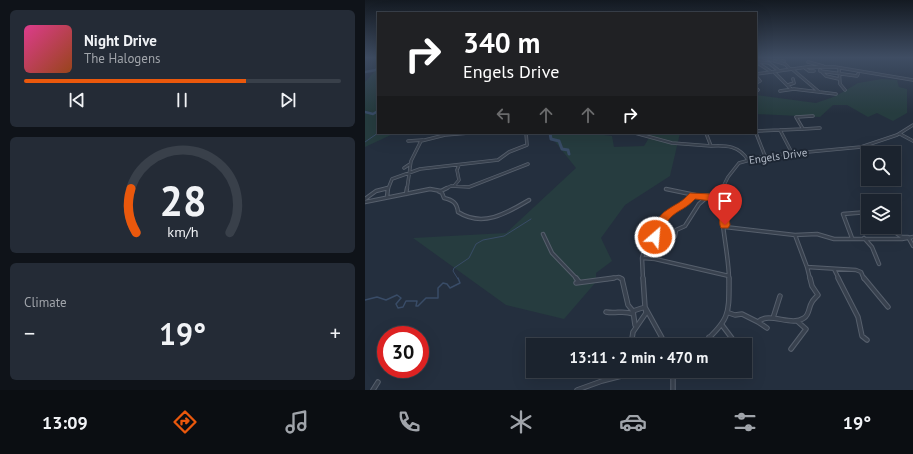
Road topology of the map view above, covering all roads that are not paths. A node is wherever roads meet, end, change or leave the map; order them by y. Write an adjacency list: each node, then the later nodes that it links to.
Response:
1 (778, 76): 10 (street)
2 (800, 76): 14 (street)
3 (827, 76): 7 (street)
4 (858, 76): 8 (street)
5 (890, 76): 9 (street)
6 (793, 79): 10 (street)
7 (839, 79): 12 (street)
8 (860, 79)
9 (913, 80)
10 (787, 85): 11 (street)
11 (791, 89): 13 (street); 14 (street)
12 (845, 90)
13 (780, 91)
14 (822, 93): 15 (street)
15 (836, 94)
16 (813, 116): 19 (street)
17 (913, 125): 27 (street, Engels Drive)
18 (820, 128): 19 (street)
19 (803, 129): 20 (street)
20 (781, 130): 21 (street); 32 (street)
21 (757, 132)
22 (445, 134): 28 (street)
23 (525, 134): 37 (street)
24 (639, 134): 31 (street)
25 (705, 134): 31 (street)
26 (757, 134): 33 (street)
27 (900, 134): 29 (street); 32 (street, Engels Drive)
28 (423, 140): 30 (street); 35 (street)
29 (913, 141)
30 (408, 142)
31 (711, 146): 34 (street)
32 (791, 153): 33 (street, Engels Drive)
33 (765, 156): 34 (street, Engels Drive)
34 (748, 160): 45 (street, Engels Drive)
35 (411, 163): 38 (street); 39 (street)
36 (528, 164): 40 (street)
37 (459, 165): 39 (street); 40 (street)
38 (404, 168)
39 (409, 173): 41 (street); 44 (street)
40 (454, 186): 43 (street)
41 (388, 188): 47 (street); 49 (street)
42 (666, 189): 46 (street)
43 (438, 190): 44 (street); 50 (street)
44 (406, 194): 47 (street)
45 (721, 194): 48 (street); 53 (street)
46 (693, 196): 48 (street); 57 (street)
47 (387, 197): 51 (street)
48 (707, 197): 57 (street)
49 (365, 199)
50 (529, 200)
51 (365, 202)
52 (861, 213): 60 (street)
53 (725, 227): 56 (street); 67 (street)
54 (543, 234): 72 (street)
55 (898, 234): 58 (street)
56 (795, 235): 60 (street); 65 (street)
57 (655, 237): 63 (street)
58 (908, 237): 59 (street); 61 (street); 62 (street)
59 (913, 237)
60 (852, 238): 61 (street)
61 (864, 238): 64 (street)
62 (913, 246)
63 (642, 258): 67 (street); 69 (street)
64 (879, 264)
65 (807, 267): 66 (street); 75 (street)
66 (833, 268): 70 (street); 84 (street)
67 (729, 276): 73 (street)
68 (780, 296): 74 (street)
69 (645, 307): 72 (street); 77 (street); 82 (street)
70 (888, 307)
71 (606, 312): 72 (street)
72 (633, 312): 77 (street)
73 (729, 313): 76 (street); 78 (street)
74 (773, 318): 75 (street); 76 (street)
75 (796, 320): 85 (street)
76 (758, 322): 79 (street)
77 (635, 325): 81 (street)
78 (721, 325): 80 (street); 83 (street)
79 (767, 328)
80 (709, 337)
81 (630, 338)
82 (662, 338)
83 (731, 338)
84 (867, 340)
85 (791, 349)
86 (616, 378): 90 (street)
87 (673, 378): 91 (street)
88 (378, 382): 89 (street)
89 (373, 390)
90 (577, 390)
91 (673, 390)

